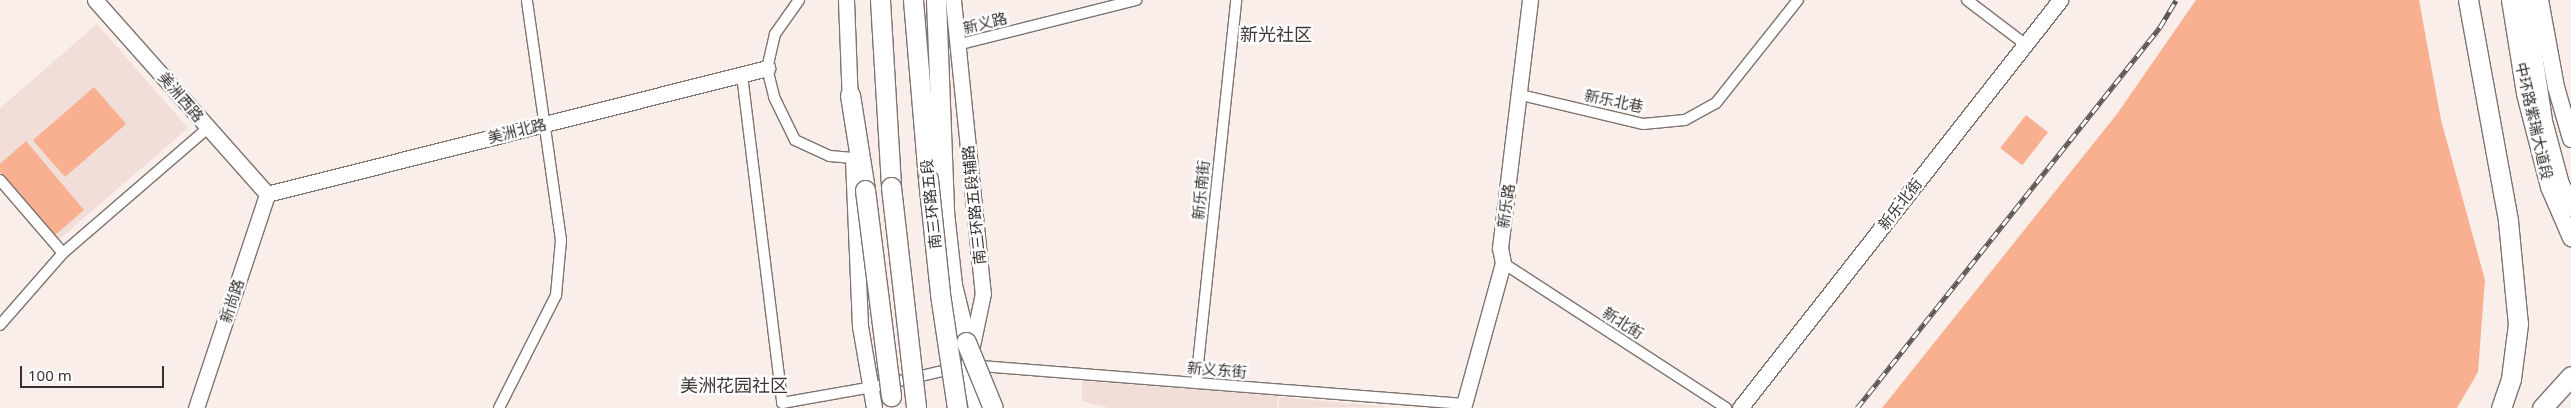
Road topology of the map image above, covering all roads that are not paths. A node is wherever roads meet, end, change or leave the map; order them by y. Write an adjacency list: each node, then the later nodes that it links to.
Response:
1 (95, 0): 26 (street, 美洲西路)
2 (527, 0): 25 (street)
3 (799, 0): 21 (street)
4 (846, 0): 23 (street)
5 (880, 0): 45 (highway, bridge)
6 (913, 0): 46 (highway, 南三环路五段, bridge)
7 (936, 0): 48 (highway, bridge)
8 (953, 0): 20 (street, 南三环路五段辅路)
9 (1136, 0): 20 (street, 新义路)
10 (1236, 0): 38 (street, 新乐南街)
11 (1530, 0): 24 (street, 新乐路)
12 (1798, 0): 24 (street, 新乐北巷)
13 (1967, 0): 19 (street)
14 (2060, 0): 19 (street, 新乐北街)
15 (2468, 0): 51 (highway, bridge)
16 (2510, 0): 32 (main road, 中环路紫瑞大道段)
17 (2524, 0): 31 (highway)
18 (2540, 0): 27 (main road, 中环路紫瑞大道段)
19 (2025, 44): 50 (street, 新乐北街)
20 (957, 45): 36 (street, 南三环路五段辅路)
21 (768, 68): 22 (street, 美洲北路); 28 (street)
22 (742, 75): 25 (street, 美洲北路); 39 (street, 新义东街)
23 (850, 95): 28 (street); 44 (highway, bridge)
24 (1521, 95): 34 (street, 新乐路)
25 (543, 125): 30 (street, 美洲北路); 42 (street)
26 (208, 128): 30 (street, 美洲西路); 33 (street)
27 (2571, 139)
28 (853, 158): 39 (street)
29 (0, 180): 33 (street)
30 (267, 194): 41 (street, 新尚路)
31 (2571, 206)
32 (2571, 238)
33 (63, 253): 35 (street)
34 (1503, 263): 40 (street, 新乐路); 49 (street, 新北街)
35 (0, 325)
36 (968, 365): 38 (street, 新义东街); 39 (street, 新义东街); 47 (street, 南三环路五段辅路)
37 (2571, 376): 52 (highway)
38 (1196, 383): 40 (street, 新义东街)
39 (870, 387): 43 (street)
40 (1463, 406)
41 (196, 408)
42 (499, 408)
43 (874, 408)
44 (894, 408)
45 (916, 408)
46 (957, 408)
47 (976, 408)
48 (993, 408)
49 (1726, 408)
50 (1740, 408)
51 (2501, 408)
52 (2542, 408)

